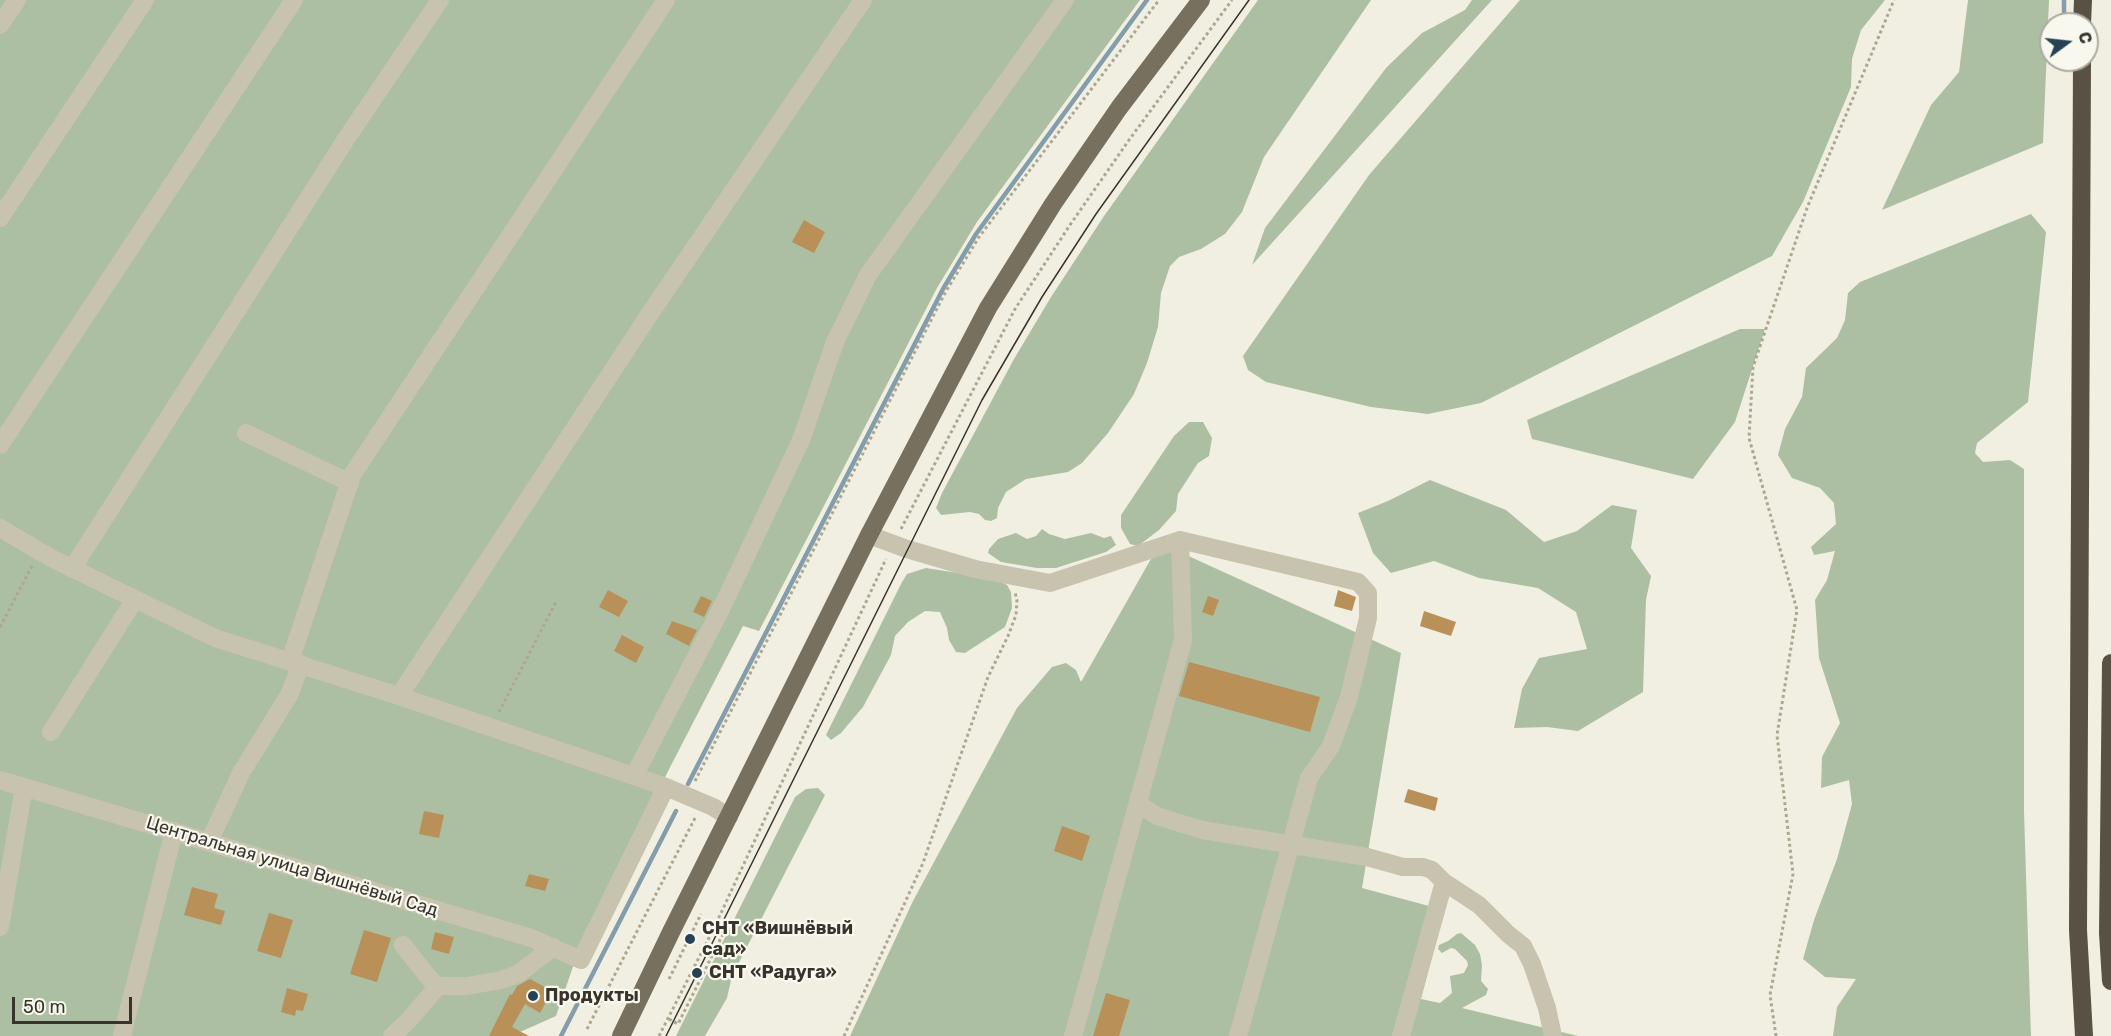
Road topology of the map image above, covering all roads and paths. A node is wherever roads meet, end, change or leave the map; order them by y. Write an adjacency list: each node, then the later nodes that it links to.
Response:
1 (17, 0): 12 (street)
2 (145, 0): 14 (street)
3 (294, 0): 16 (street)
4 (441, 0): 24 (street)
5 (666, 0): 17 (street)
6 (863, 0): 31 (street)
7 (1065, 0): 34 (street)
8 (1159, 0): 38 (path)
9 (1201, 0): 19 (main road)
10 (1232, 0): 22 (path)
11 (1894, 0): 64 (path)
12 (0, 25)
13 (2082, 72): 65 (highway)
14 (0, 218)
15 (246, 433): 17 (street)
16 (0, 445)
17 (350, 483): 29 (street)
18 (0, 528): 23 (street)
19 (869, 535): 22 (street); 40 (main road)
20 (1180, 540): 25 (street); 39 (street); 43 (street)
21 (0, 544): 23 (street)
22 (893, 544): 25 (street); 47 (path)
23 (40, 551): 24 (street); 28 (path)
24 (72, 568): 26 (street)
25 (1010, 576): 59 (path)
26 (135, 599): 29 (street); 33 (street)
27 (557, 600): 32 (path)
28 (0, 627)
29 (295, 663): 31 (street); 42 (street)
30 (2111, 663): 50 (highway)
31 (399, 696): 32 (street)
32 (491, 727): 34 (street)
33 (51, 732)
34 (634, 776): 37 (street)
35 (0, 780): 36 (street, Центральная улица Вишнёвый Сад)
36 (24, 787): 41 (street, Центральная улица Вишнёвый Сад); 46 (street)
37 (666, 787): 38 (street); 49 (street, Центральная улица Вишнёвый Сад)
38 (695, 799): 40 (street); 54 (path)
39 (1138, 804): 43 (street); 60 (street)
40 (729, 816): 57 (main road)
41 (174, 831): 42 (street, Центральная улица Вишнёвый Сад); 55 (street)
42 (209, 842): 49 (street, Центральная улица Вишнёвый Сад)
43 (1290, 845): 44 (street); 61 (street)
44 (1444, 882): 62 (street); 63 (street)
45 (701, 914): 51 (path)
46 (0, 927)
47 (714, 928): 53 (path); 53 (path)
48 (403, 945): 52 (street)
49 (553, 948): 52 (street)
50 (2111, 981)
51 (666, 984)
52 (438, 986): 56 (street)
53 (669, 1019): 58 (path)
54 (587, 1029)
55 (122, 1036)
56 (392, 1036)
57 (621, 1036)
58 (659, 1036)
59 (844, 1036)
60 (1073, 1036)
61 (1238, 1036)
62 (1401, 1036)
63 (1554, 1036)
64 (1776, 1036)
65 (2084, 1036)

